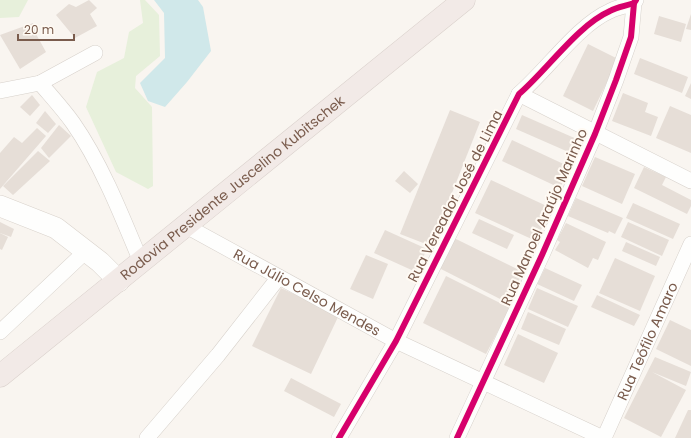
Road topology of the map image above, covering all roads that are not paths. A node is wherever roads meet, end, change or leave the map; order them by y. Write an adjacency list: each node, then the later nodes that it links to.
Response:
1 (464, 0): 10 (highway, Rodovia Presidente Juscelino Kubitschek)
2 (635, 2): 6 (street, Rua Vereador José de Lima); 7 (street, Rua Manoel Araújo Marinho)
3 (95, 53): 4 (street)
4 (40, 83): 5 (street); 13 (street)
5 (0, 91)
6 (519, 94): 7 (street); 17 (street, Rua Vereador José de Lima)
7 (594, 134): 8 (street); 19 (street, Rua Manoel Araújo Marinho)
8 (691, 181)
9 (0, 206): 12 (street)
10 (186, 226): 13 (highway, Rodovia Presidente Juscelino Kubitschek); 14 (street, Rua Júlio Celso Mendes)
11 (691, 244): 23 (street, Rua Teófilo Amaro)
12 (85, 252): 15 (street); 16 (street)
13 (141, 262): 15 (highway, Rodovia Presidente Juscelino Kubitschek)
14 (278, 277): 17 (street, Rua Júlio Celso Mendes); 20 (street)
15 (119, 281): 18 (highway, Rodovia Presidente Juscelino Kubitschek)
16 (0, 332)
17 (396, 341): 19 (street, Rua Júlio Celso Mendes); 21 (street, Rua Vereador José de Lima)
18 (0, 376)
19 (482, 380): 22 (street, Rua Manoel Araújo Marinho); 23 (street, Rua Júlio Celso Mendes)
20 (147, 438)
21 (339, 438)
22 (457, 438)
23 (603, 438)

